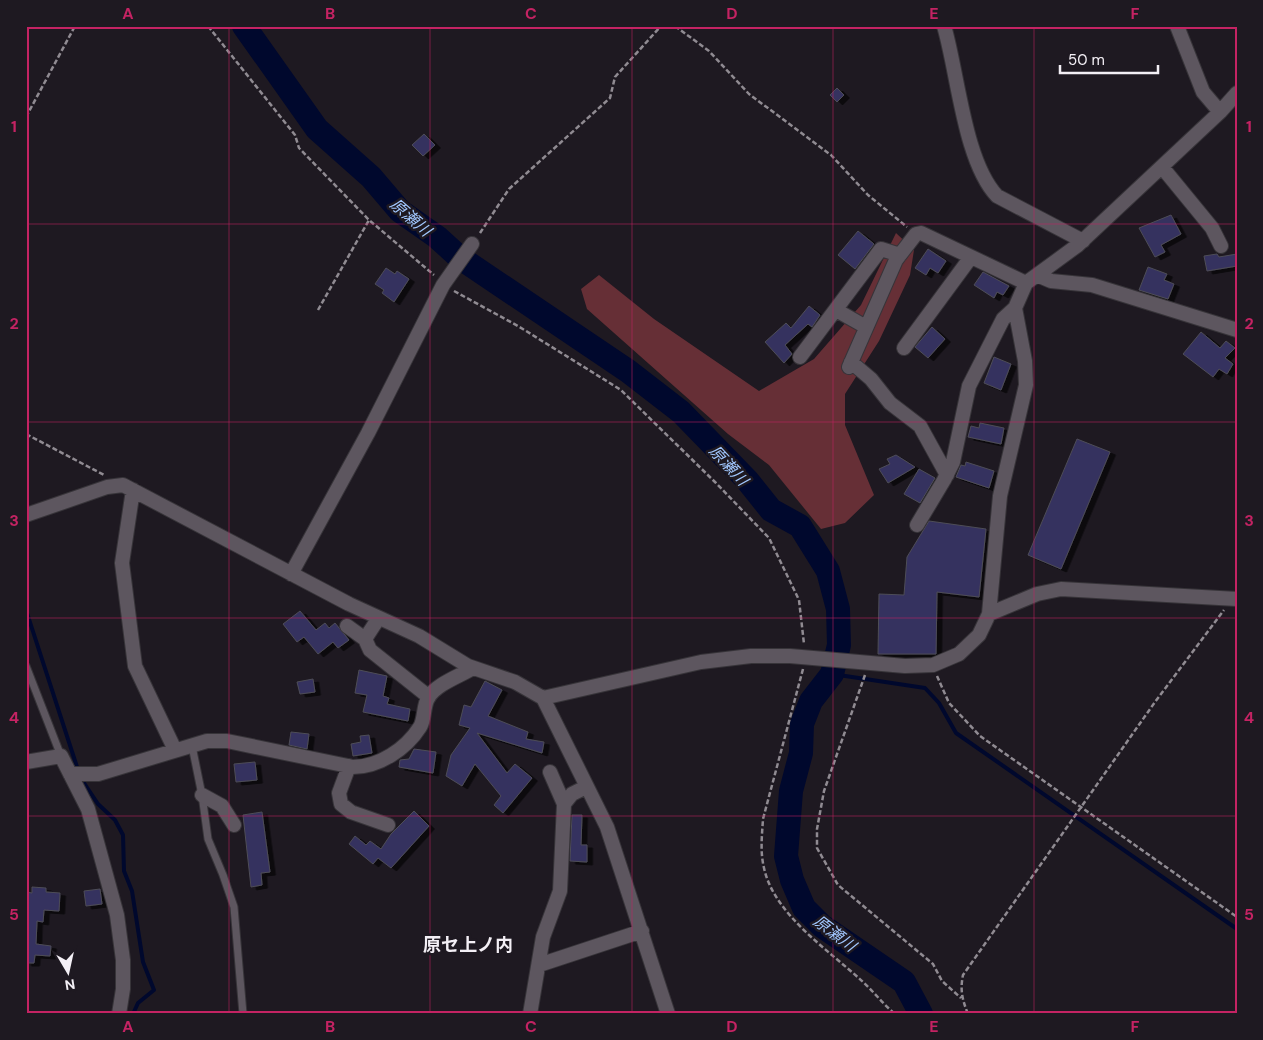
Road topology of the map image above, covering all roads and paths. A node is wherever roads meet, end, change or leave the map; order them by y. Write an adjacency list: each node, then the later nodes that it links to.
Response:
1 (75, 26): 9 (path)
2 (208, 26): 11 (path)
3 (661, 26): 14 (path)
4 (675, 26): 12 (path)
5 (944, 26): 13 (street)
6 (1177, 26): 8 (street)
7 (1237, 93): 8 (street)
8 (1220, 112): 10 (street)
9 (26, 117)
10 (1162, 166): 13 (street); 15 (street)
11 (369, 220): 19 (path); 21 (path)
12 (916, 234): 16 (street); 17 (street)
13 (1083, 241): 18 (street)
14 (472, 244): 19 (street)
15 (1221, 246)
16 (900, 255): 22 (street); 23 (street)
17 (971, 257): 18 (street); 25 (street)
18 (1031, 279): 20 (street); 24 (street)
19 (444, 284): 32 (street); 38 (path)
20 (1015, 308): 28 (street); 34 (street)
21 (318, 310)
22 (836, 310): 23 (street); 26 (street)
23 (866, 327): 28 (street)
24 (1237, 330)
25 (904, 348)
26 (800, 357)
27 (26, 434): 29 (path)
28 (947, 475): 31 (street)
29 (128, 487): 30 (street); 32 (street); 46 (street)
30 (26, 516)
31 (917, 525)
32 (291, 574): 35 (street)
33 (1235, 599): 34 (street); 55 (path)
34 (989, 614): 40 (street)
35 (378, 618): 37 (street); 42 (street)
36 (347, 626): 37 (street)
37 (365, 639): 43 (street)
38 (805, 659): 39 (street); 44 (street); 66 (path)
39 (866, 664): 40 (street); 61 (path)
40 (933, 665): 55 (path)
41 (26, 666): 47 (lane)
42 (473, 668): 43 (street); 44 (street)
43 (429, 697): 49 (street)
44 (543, 698): 52 (street)
45 (192, 746): 46 (street); 49 (street); 53 (lane)
46 (175, 750): 51 (street)
47 (61, 756): 48 (street); 51 (street)
48 (26, 762)
49 (349, 766): 57 (street)
50 (550, 772): 54 (street)
51 (70, 774): 62 (street)
52 (586, 788): 54 (street); 59 (street)
53 (202, 795): 56 (street); 63 (lane)
54 (564, 804): 60 (street)
55 (1082, 807): 58 (path); 61 (path)
56 (234, 825)
57 (388, 826)
58 (1237, 917)
59 (642, 931): 60 (street); 65 (street)
60 (539, 965): 64 (street)
61 (962, 999): 67 (path)
62 (119, 1014)
63 (243, 1014)
64 (530, 1014)
65 (668, 1014)
66 (895, 1014)
67 (968, 1014)

